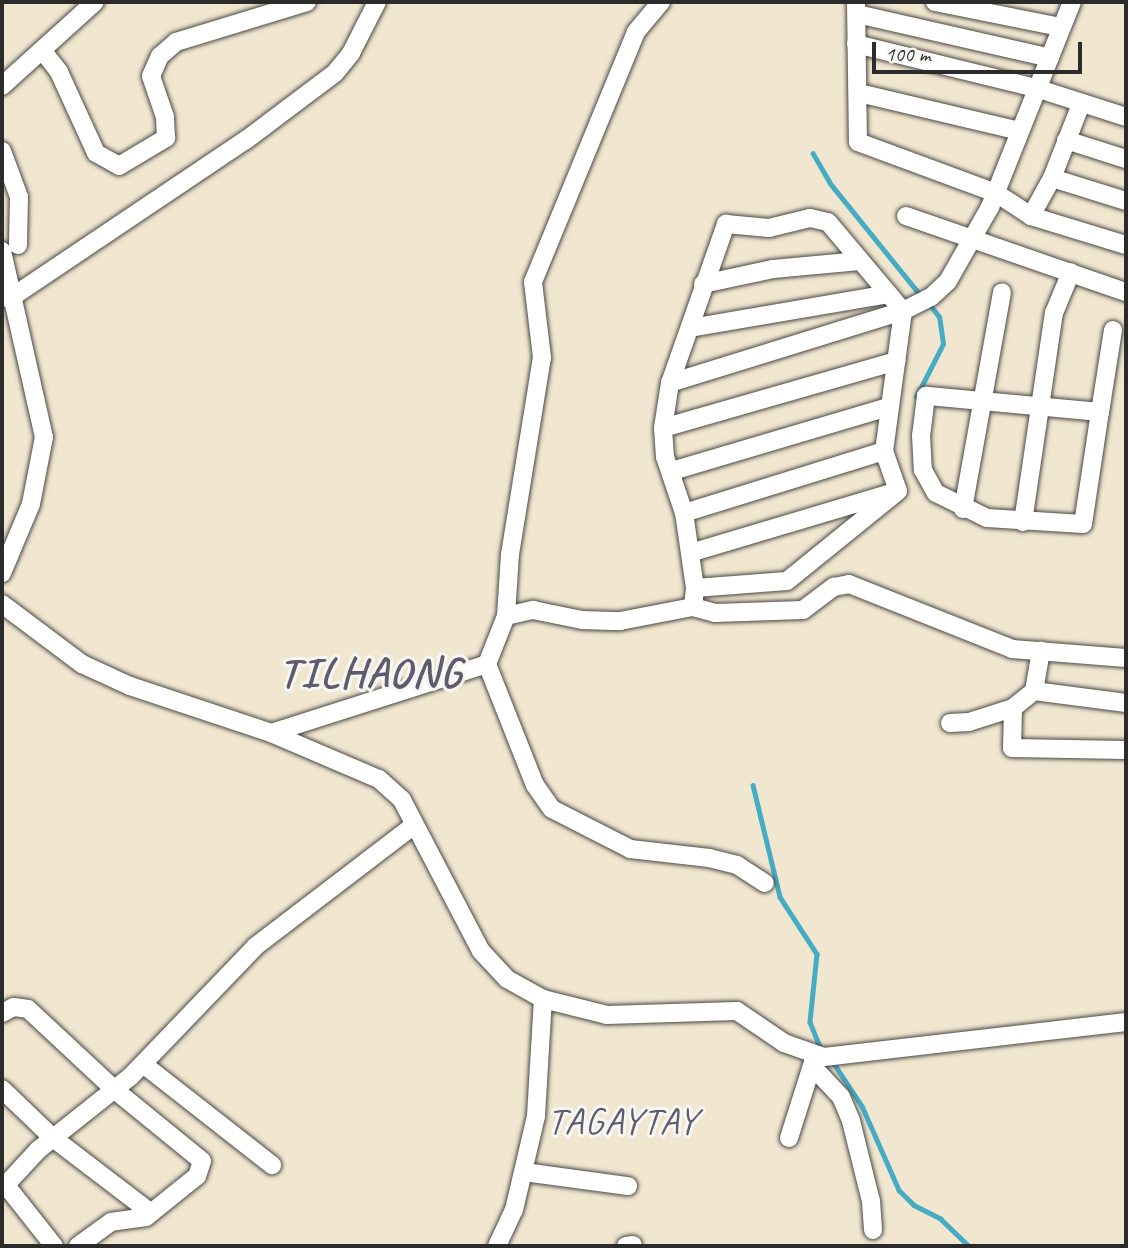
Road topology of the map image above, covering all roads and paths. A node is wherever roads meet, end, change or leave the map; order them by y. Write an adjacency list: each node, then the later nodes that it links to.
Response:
1 (95, 2): 10 (street)
2 (307, 2): 10 (street)
3 (377, 2): 35 (street)
4 (661, 2): 57 (street)
5 (935, 2): 8 (street)
6 (1072, 2): 8 (street)
7 (857, 8): 9 (street); 11 (street)
8 (1060, 27): 11 (street)
9 (856, 44): 13 (street); 14 (street)
10 (42, 50): 12 (street)
11 (1050, 58): 13 (street)
12 (2, 86)
13 (1039, 89): 15 (street); 17 (street)
14 (859, 93): 17 (street); 22 (street)
15 (1081, 104): 16 (street); 18 (street)
16 (1126, 117)
17 (1020, 131): 22 (street)
18 (1066, 140): 20 (street); 21 (street)
19 (2, 151): 28 (street)
20 (1126, 159)
21 (1052, 178): 23 (street); 25 (street)
22 (996, 194): 25 (street); 26 (street)
23 (1126, 201)
24 (906, 216): 26 (street)
25 (1031, 216): 27 (street)
26 (972, 237): 30 (street); 36 (street)
27 (1126, 245)
28 (10, 248): 35 (street)
29 (860, 261): 31 (street); 31 (street); 34 (street)
30 (1071, 272): 33 (street); 42 (street)
31 (703, 284): 37 (street)
32 (1002, 292): 41 (street)
33 (1126, 292)
34 (888, 294): 36 (street); 37 (street)
35 (9, 299): 53 (street)
36 (903, 312): 39 (street); 40 (street)
37 (690, 328): 40 (street)
38 (1113, 330): 44 (street)
39 (897, 361): 43 (street); 45 (street)
40 (670, 383): 45 (street)
41 (983, 400): 42 (street); 49 (street); 49 (street)
42 (1041, 406): 44 (street); 51 (street)
43 (888, 407): 46 (street); 47 (street)
44 (1100, 412): 51 (street)
45 (663, 428): 47 (street)
46 (884, 451): 48 (street); 50 (street)
47 (673, 471): 50 (street)
48 (898, 491): 52 (street); 54 (street)
49 (963, 509): 51 (street)
50 (684, 513): 52 (street)
51 (1023, 522)
52 (690, 553): 54 (street)
53 (2, 573)
54 (695, 588): 56 (street)
55 (2, 604): 65 (street)
56 (693, 607): 57 (street); 58 (street)
57 (506, 616): 60 (street)
58 (1041, 652): 59 (street); 61 (street)
59 (1126, 658)
60 (487, 664): 65 (street); 68 (street)
61 (1034, 691): 62 (street); 63 (street)
62 (1126, 702)
63 (1013, 708): 64 (street); 66 (street)
64 (950, 723)
65 (271, 733): 67 (street)
66 (1126, 750)
67 (414, 825): 69 (street); 73 (street)
68 (765, 883)
69 (542, 999): 72 (street); 79 (street)
70 (2, 1013): 75 (street)
71 (1126, 1022): 72 (street)
72 (813, 1061): 77 (street); 83 (street)
73 (143, 1064): 75 (street); 78 (street)
74 (2, 1089): 76 (street)
75 (115, 1090): 76 (street); 82 (street)
76 (53, 1138): 80 (street); 82 (street)
77 (789, 1138)
78 (272, 1165)
79 (524, 1172): 81 (street); 86 (street)
80 (4, 1186): 84 (street)
81 (628, 1186)
82 (151, 1213): 85 (street)
83 (873, 1230)
84 (54, 1246)
85 (78, 1246)
86 (497, 1246)

